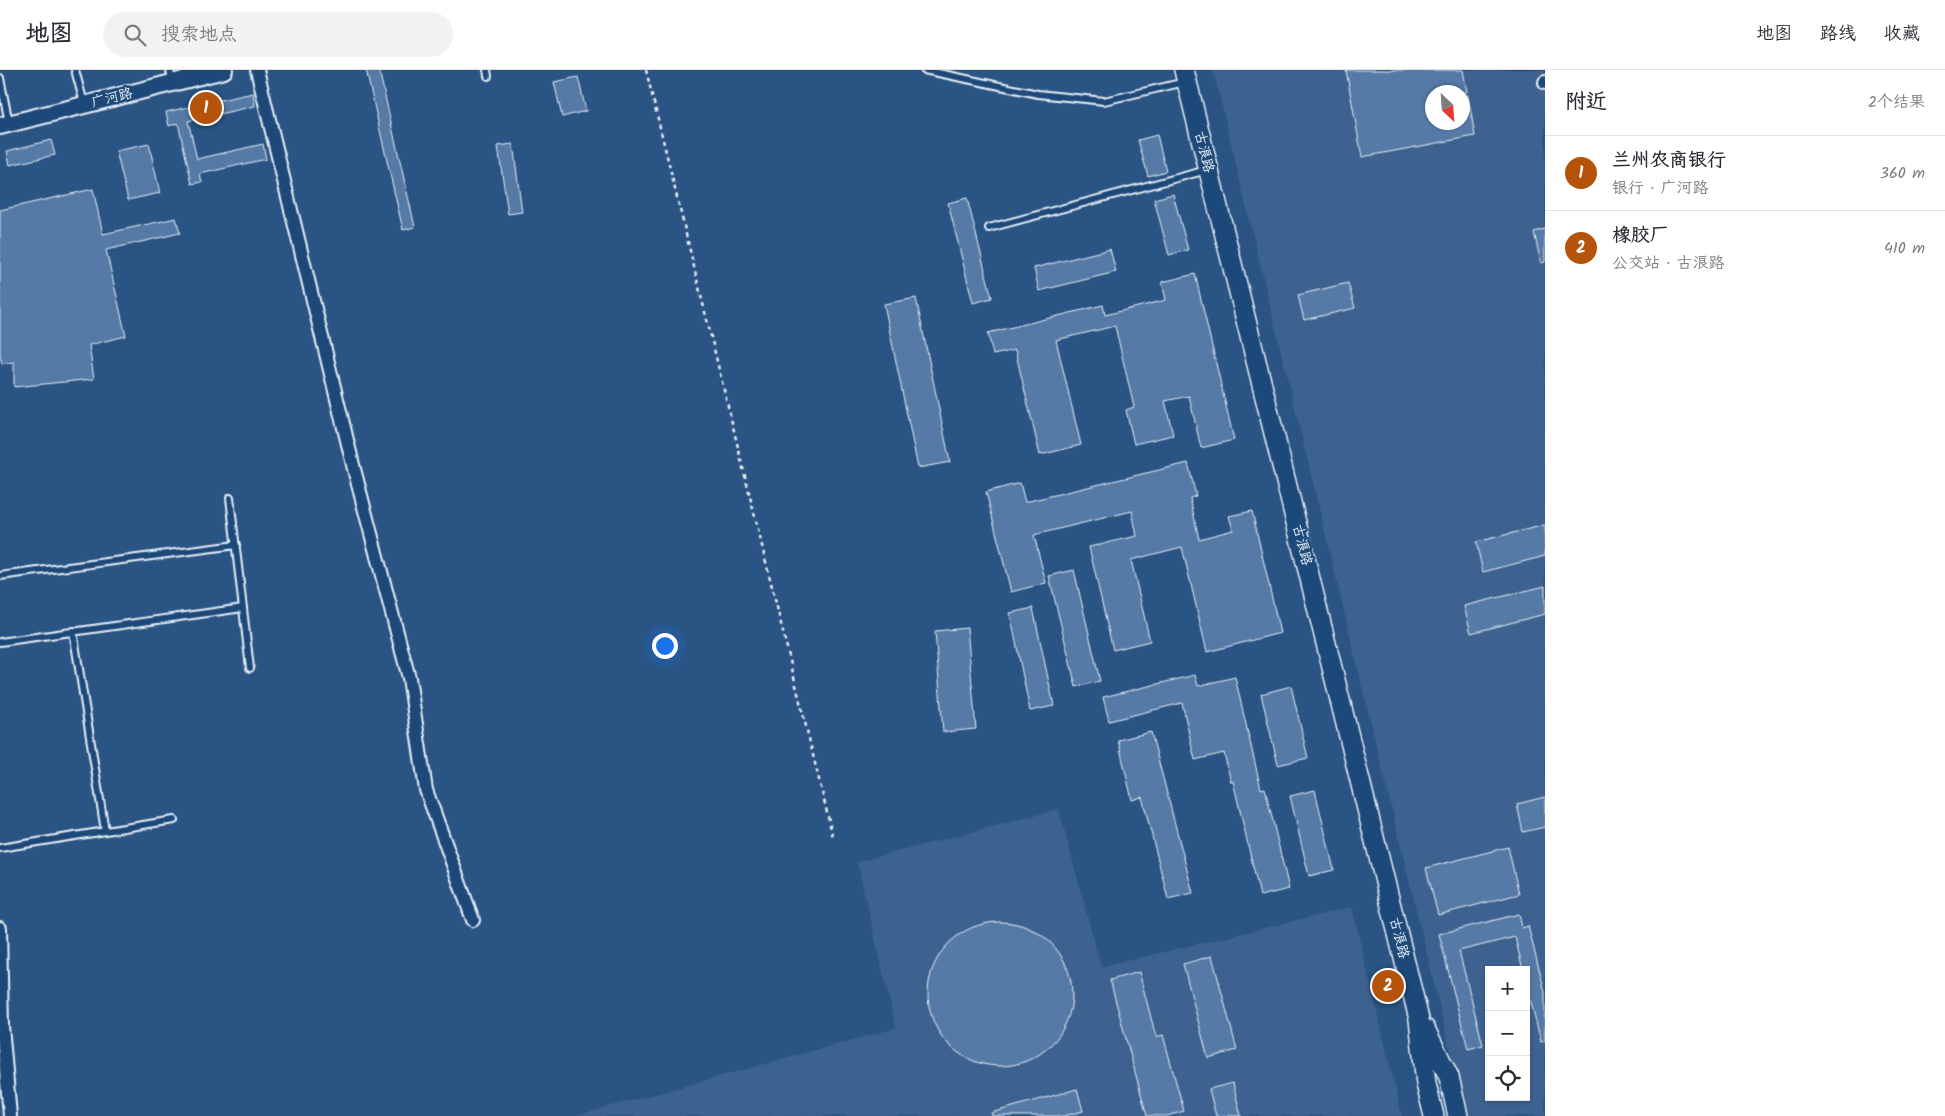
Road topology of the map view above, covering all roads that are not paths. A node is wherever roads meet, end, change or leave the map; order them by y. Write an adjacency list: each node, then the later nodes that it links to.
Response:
1 (75, 70): 8 (lane)
2 (224, 70): 5 (street, 广河路)
3 (257, 70): 22 (street)
4 (924, 70): 6 (lane)
5 (171, 76): 8 (street, 广河路)
6 (1185, 76): 10 (main road, 古浪路)
7 (0, 78): 9 (lane)
8 (85, 105): 9 (street, 广河路)
9 (4, 125)
10 (1209, 170): 11 (lane); 24 (main road, 古浪路)
11 (989, 228)
12 (230, 498): 13 (lane)
13 (236, 546): 14 (lane); 15 (lane)
14 (0, 576)
15 (243, 608): 16 (lane); 18 (lane)
16 (73, 632): 17 (lane); 20 (lane)
17 (0, 642)
18 (250, 668)
19 (174, 820): 20 (lane)
20 (106, 831): 21 (lane)
21 (0, 848)
22 (473, 920)
23 (0, 928): 25 (street)
24 (1419, 1019): 26 (main road, 古浪路); 27 (main road, 古浪路)
25 (10, 1116)
26 (1434, 1116)
27 (1458, 1116)

